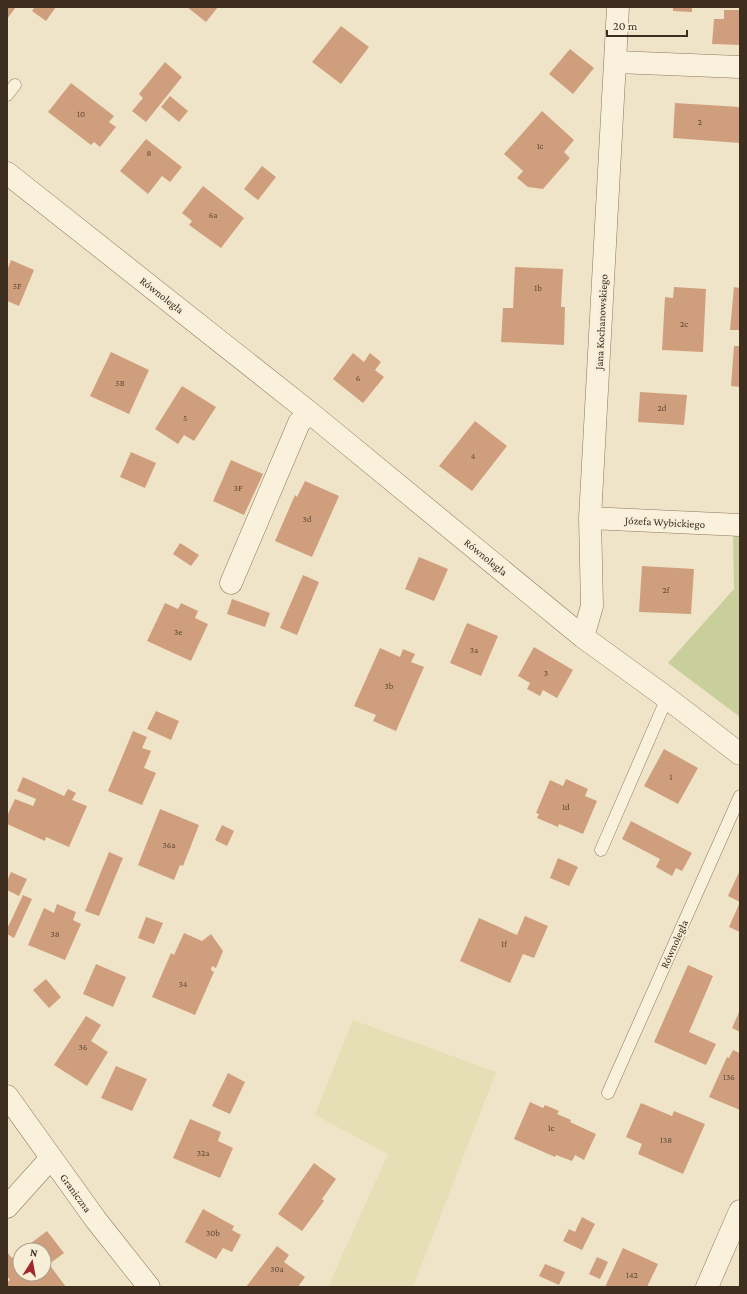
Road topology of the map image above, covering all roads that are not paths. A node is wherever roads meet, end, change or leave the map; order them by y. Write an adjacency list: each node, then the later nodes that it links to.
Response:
1 (618, 7): 2 (street, Jana Kochanowskiego)
2 (616, 62): 3 (street); 6 (street, Jana Kochanowskiego)
3 (740, 67)
4 (10, 182): 5 (street, Równoległa)
5 (309, 412): 8 (street); 9 (street, Równoległa)
6 (590, 518): 7 (street, Józefa Wybickiego); 9 (street, Jana Kochanowskiego)
7 (740, 525)
8 (231, 583)
9 (583, 637): 10 (street, Równoległa)
10 (667, 698): 11 (street, Równoległa); 13 (lane)
11 (740, 754)
12 (740, 796): 14 (lane, Równoległa)
13 (601, 850)
14 (608, 1093)
15 (7, 1096): 16 (street, Graniczna)
16 (51, 1158): 17 (street); 19 (street, Graniczna)
17 (7, 1207)
18 (740, 1211): 20 (street)
19 (149, 1287)
20 (707, 1287)

